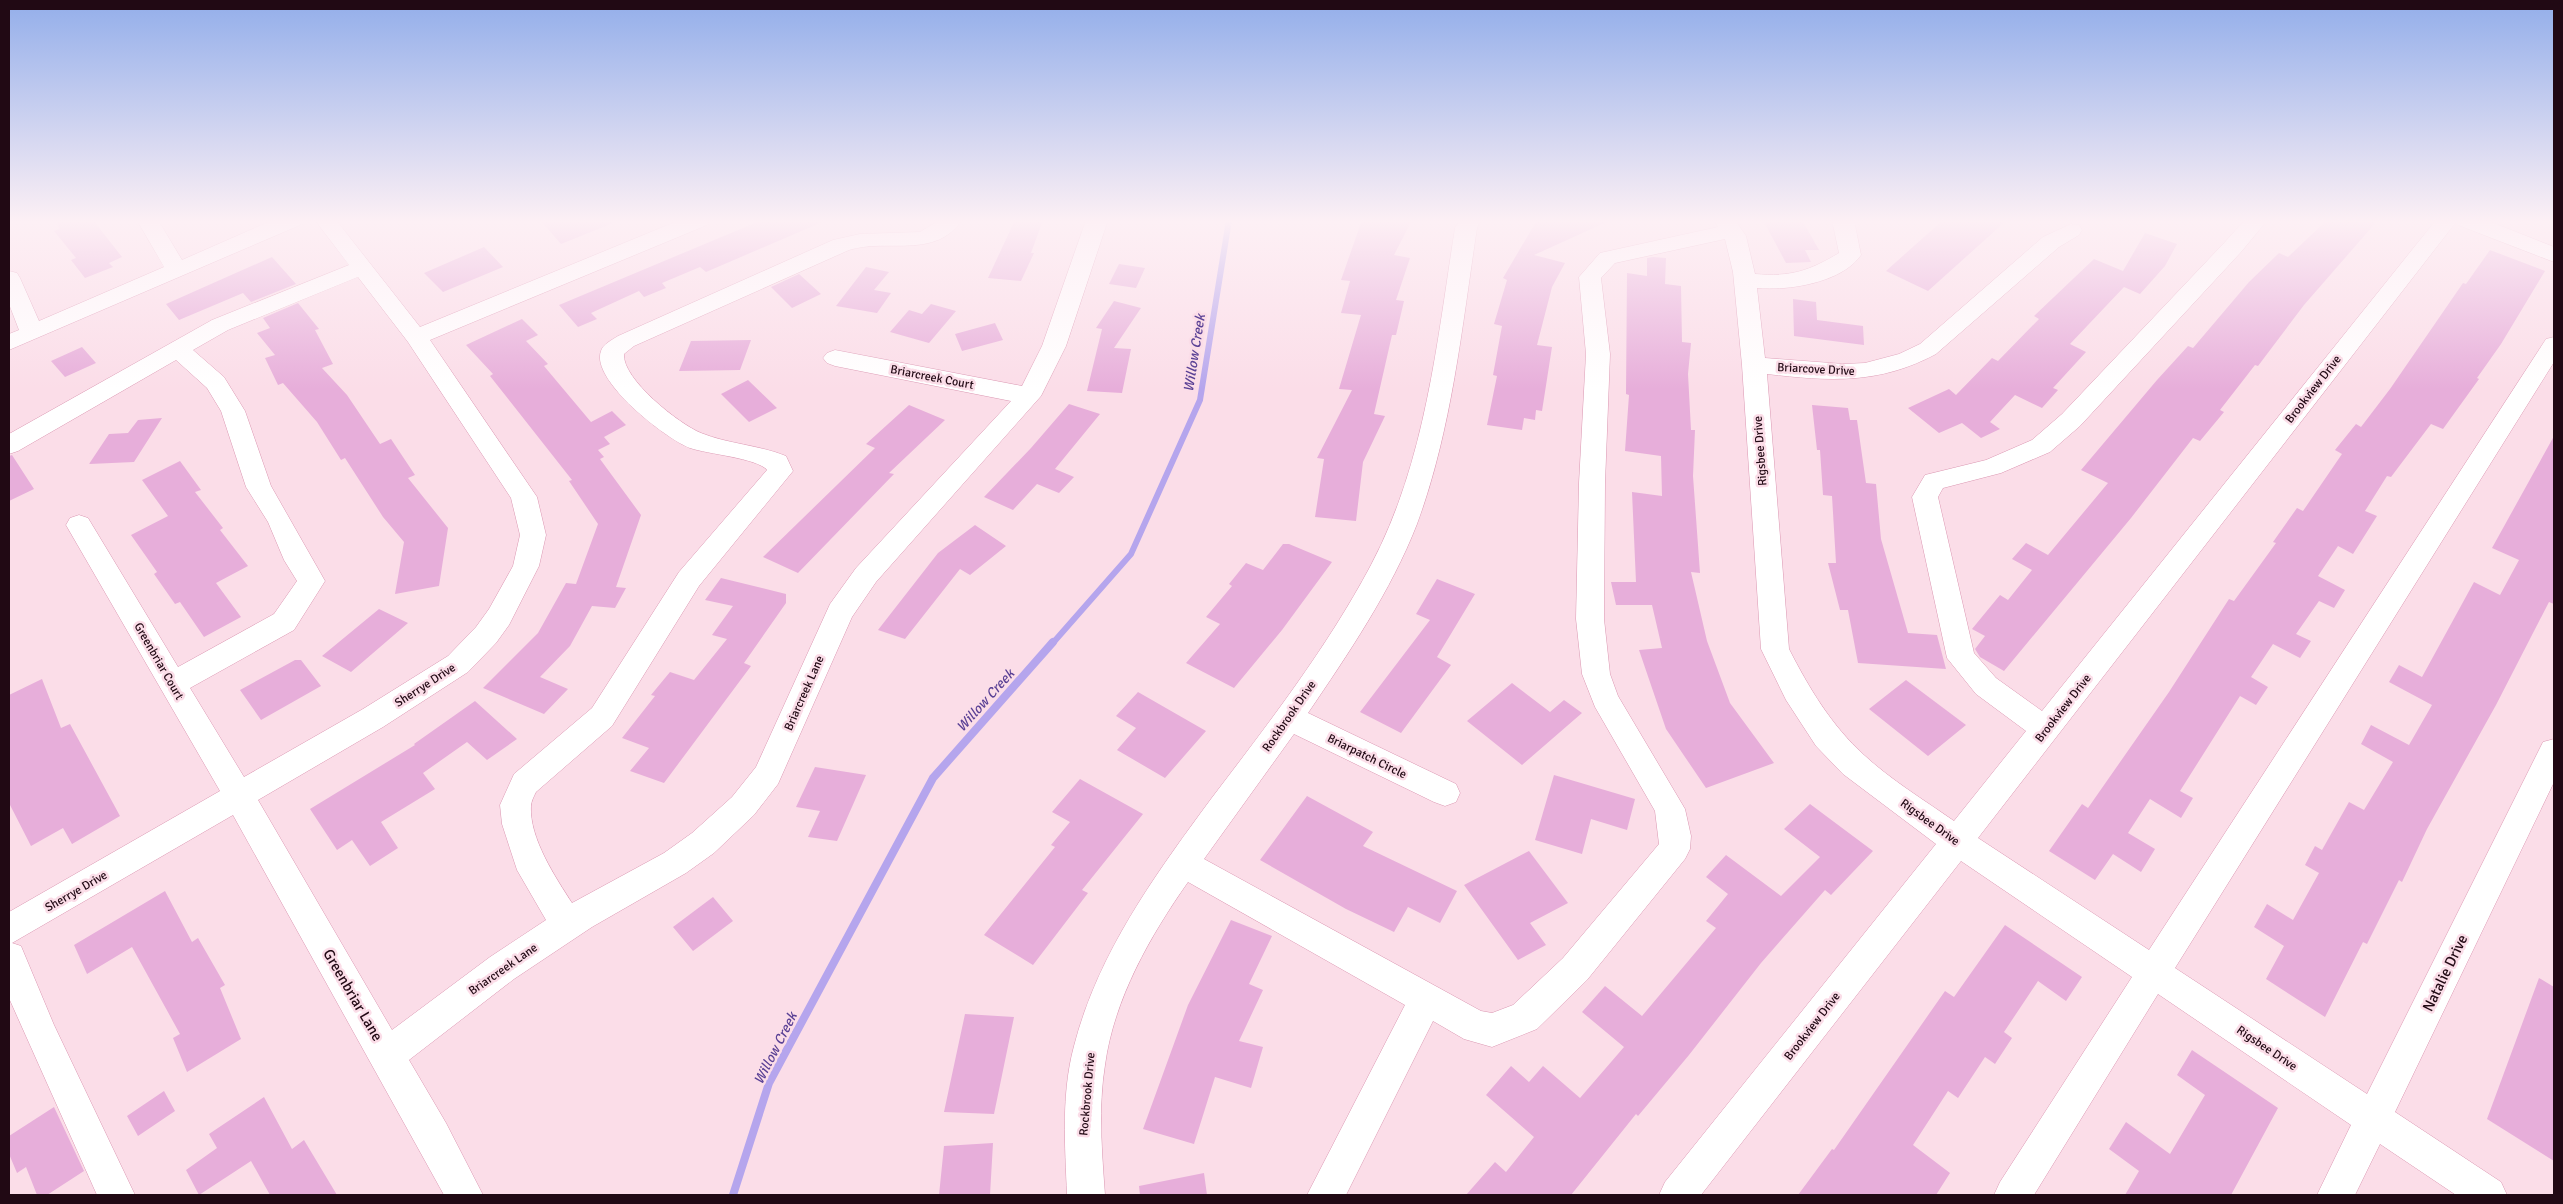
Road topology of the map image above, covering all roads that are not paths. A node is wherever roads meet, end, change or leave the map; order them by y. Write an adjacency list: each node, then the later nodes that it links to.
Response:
1 (160, 276): 16 (street)
2 (341, 276): 20 (street)
3 (368, 276): 17 (street, Sherrye Drive)
4 (563, 276): 17 (street)
5 (771, 276): 34 (street)
6 (1078, 276): 23 (street, Briarcreek Lane)
7 (1458, 276): 27 (street, Rockbrook Drive)
8 (1591, 276): 38 (street)
9 (1744, 276): 15 (street, Rigsbee Drive)
10 (1816, 276): 15 (street)
11 (2012, 276): 22 (street, Briarcove Drive)
12 (2206, 276): 28 (street)
13 (2403, 276): 28 (street, Brookview Drive)
14 (9, 278): 16 (street)
15 (1744, 280): 22 (street, Rigsbee Drive)
16 (32, 332): 18 (street)
17 (416, 337): 31 (street, Sherrye Drive)
18 (9, 343)
19 (2554, 344): 37 (street)
20 (178, 350): 24 (street); 26 (street)
21 (835, 358): 23 (street, Briarcreek Court)
22 (1754, 365): 32 (street, Rigsbee Drive)
23 (1030, 396): 34 (street, Briarcreek Lane)
24 (9, 445)
25 (79, 525): 26 (street, Greenbriar Court)
26 (172, 684): 31 (street, Greenbriar Court)
27 (1289, 718): 30 (street, Briarpatch Circle); 33 (street, Rockbrook Drive)
28 (2045, 729): 32 (street, Brookview Drive)
29 (2554, 751): 40 (street, Natalie Drive)
30 (1445, 793)
31 (239, 796): 35 (street, Sherrye Drive); 39 (street, Greenbriar Lane)
32 (1958, 842): 37 (street, Rigsbee Drive); 45 (street, Brookview Drive)
33 (1183, 863): 38 (street); 43 (street, Rockbrook Drive)
34 (568, 924): 39 (street, Briarcreek Lane)
35 (9, 929)
36 (9, 957): 41 (street)
37 (2155, 973): 40 (street, Rigsbee Drive); 46 (street)
38 (1426, 1000): 44 (street)
39 (387, 1055): 42 (street, Greenbriar Lane)
40 (2374, 1119): 47 (street, Natalie Drive); 48 (street, Rigsbee Drive)
41 (116, 1195)
42 (464, 1195)
43 (1086, 1195)
44 (1326, 1195)
45 (1678, 1195)
46 (2013, 1195)
47 (2336, 1195)
48 (2488, 1195)

